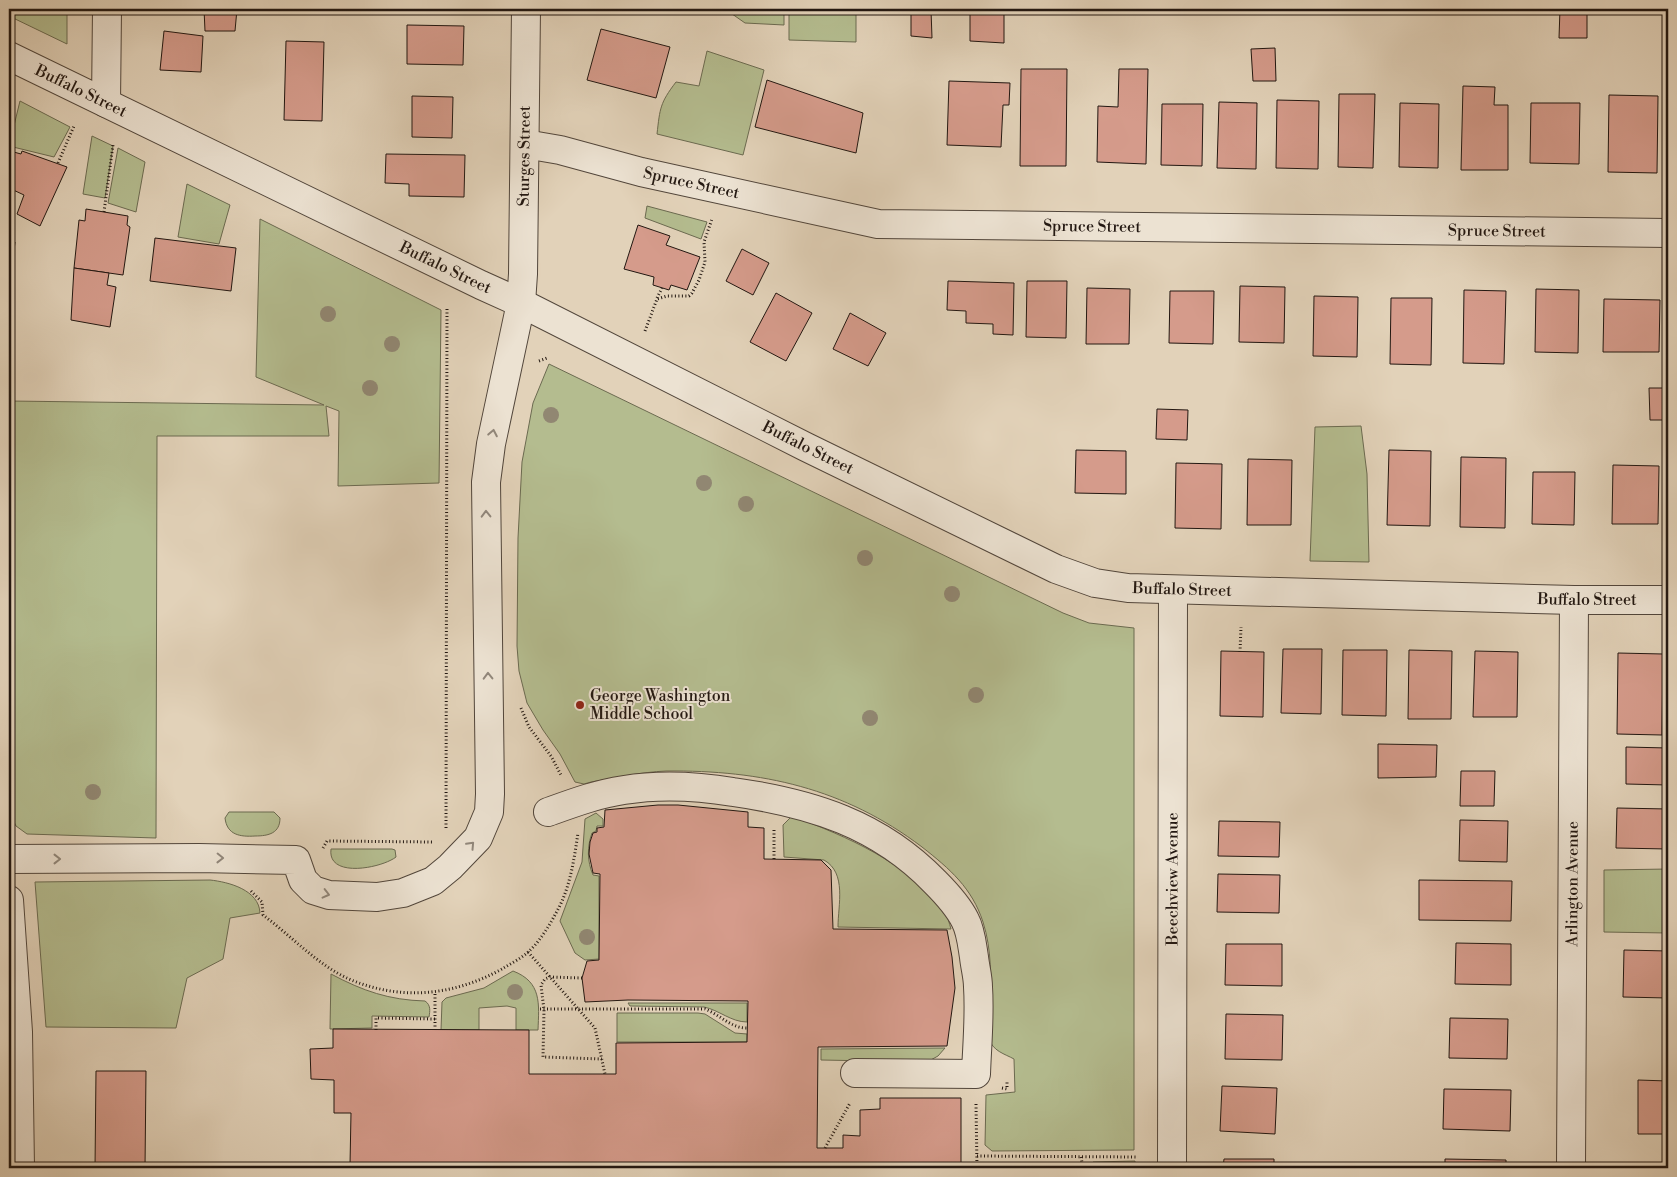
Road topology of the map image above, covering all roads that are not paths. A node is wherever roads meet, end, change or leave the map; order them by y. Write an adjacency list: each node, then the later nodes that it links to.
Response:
1 (107, 9): 4 (street)
2 (526, 9): 5 (street, Sturges Street)
3 (9, 56): 4 (street, Buffalo Street)
4 (106, 103): 7 (street, Buffalo Street)
5 (525, 144): 6 (street, Spruce Street); 7 (street, Sturges Street)
6 (1668, 233)
7 (520, 303): 8 (street, Buffalo Street); 12 (street, Sturges Street, one-way to 7)
8 (1173, 590): 9 (street, Buffalo Street); 16 (street, Beechview Avenue)
9 (1574, 600): 10 (street, Buffalo Street); 17 (street, Arlington Avenue)
10 (1668, 600)
11 (548, 812): 14 (street)
12 (9, 859)
13 (9, 900): 15 (street)
14 (862, 1073)
15 (20, 1168)
16 (1172, 1168)
17 (1571, 1168)

